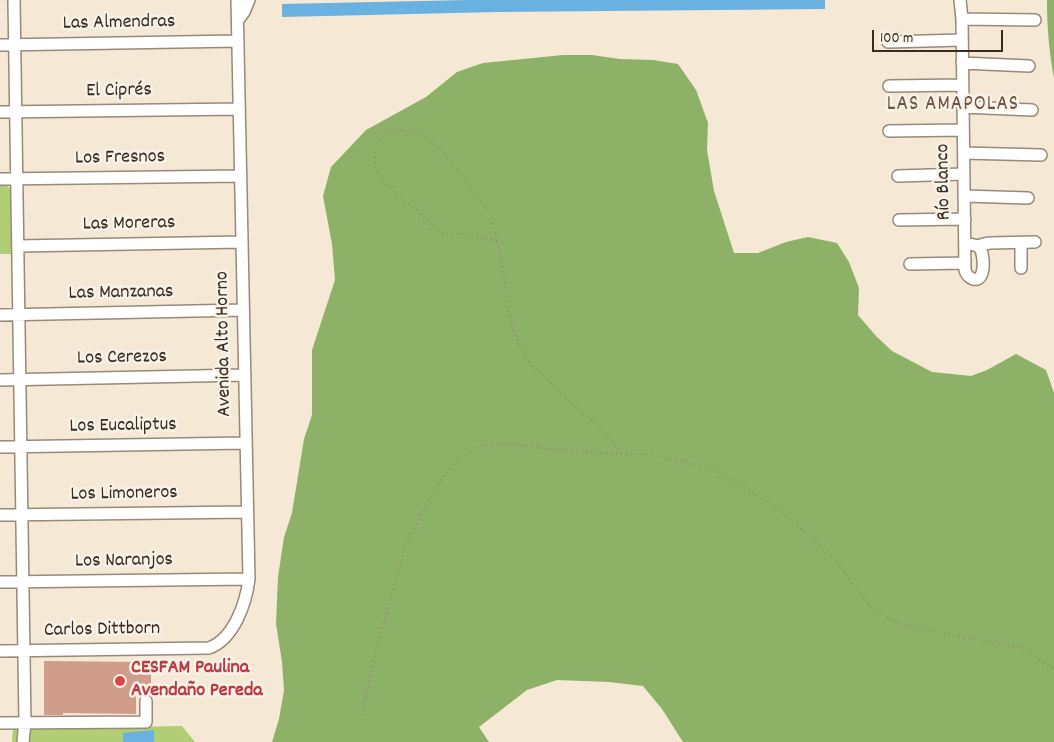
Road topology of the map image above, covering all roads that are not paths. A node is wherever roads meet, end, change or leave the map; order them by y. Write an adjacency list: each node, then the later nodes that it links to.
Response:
1 (14, 0): 11 (street)
2 (237, 0): 6 (street, Avenida Alto Horno)
3 (249, 0): 6 (street, Avenida Alto Horno)
4 (960, 0): 5 (street, Río Blanco)
5 (962, 19): 7 (street); 8 (street, Río Blanco)
6 (238, 20): 9 (street, Avenida Alto Horno)
7 (1035, 20)
8 (962, 40): 10 (street); 13 (street, Río Blanco)
9 (238, 41): 11 (street, Las Almendras); 18 (street, Avenida Alto Horno)
10 (888, 42)
11 (14, 44): 12 (street, Las Almendras); 21 (street)
12 (0, 45)
13 (962, 63): 14 (street); 15 (street, Río Blanco)
14 (1029, 66)
15 (962, 85): 16 (street); 17 (street, Río Blanco)
16 (889, 86)
17 (963, 107): 19 (street); 22 (street, Río Blanco)
18 (239, 109): 21 (street, El Ciprés); 27 (street, Avenida Alto Horno)
19 (1032, 110)
20 (0, 112): 21 (street, El Ciprés)
21 (15, 112): 30 (street)
22 (963, 130): 23 (street); 24 (street, Río Blanco)
23 (889, 131)
24 (964, 153): 25 (street); 26 (street, Río Blanco)
25 (1041, 155)
26 (964, 174): 28 (street); 31 (street, Río Blanco)
27 (241, 176): 30 (street, Los Fresnos); 35 (street, Avenida Alto Horno)
28 (898, 176)
29 (0, 179): 30 (street, Los Fresnos)
30 (16, 179): 39 (street)
31 (964, 196): 32 (street); 33 (street, Río Blanco)
32 (1028, 198)
33 (965, 219): 34 (street); 38 (street, Río Blanco)
34 (899, 220)
35 (242, 242): 39 (street, Las Moreras); 44 (street, Avenida Alto Horno)
36 (1022, 242): 37 (street); 40 (street); 43 (street)
37 (1035, 242)
38 (965, 244): 40 (street); 41 (street, Río Blanco)
39 (18, 246): 45 (street)
40 (978, 246): 41 (street)
41 (965, 263): 42 (street)
42 (910, 264)
43 (1022, 268)
44 (244, 310): 45 (street, Las Manzanas); 47 (street, Avenida Alto Horno)
45 (19, 314): 46 (street, Las Manzanas); 49 (street)
46 (0, 315)
47 (245, 375): 49 (street, Los Cerezos); 50 (street, Avenida Alto Horno)
48 (0, 380): 49 (street, Los Cerezos)
49 (20, 380): 52 (street)
50 (246, 443): 52 (street, Los Eucaliptus); 53 (street, Avenida Alto Horno)
51 (0, 447): 52 (street, Los Eucaliptus)
52 (21, 447): 55 (street)
53 (248, 512): 55 (street, Los Limoneros); 56 (street, Avenida Alto Horno)
54 (0, 515): 55 (street, Los Limoneros)
55 (22, 515): 58 (street)
56 (249, 579): 58 (street, Los Naranjos); 59 (street, Avenida Alto Horno)
57 (0, 582): 58 (street, Los Naranjos)
58 (23, 582): 61 (street)
59 (204, 648): 61 (street, Carlos Dittborn)
60 (0, 651): 61 (street, Carlos Dittborn)
61 (24, 651): 63 (street)
62 (146, 701): 63 (street)
63 (25, 722): 64 (street); 65 (street)
64 (0, 723)
65 (23, 742)

